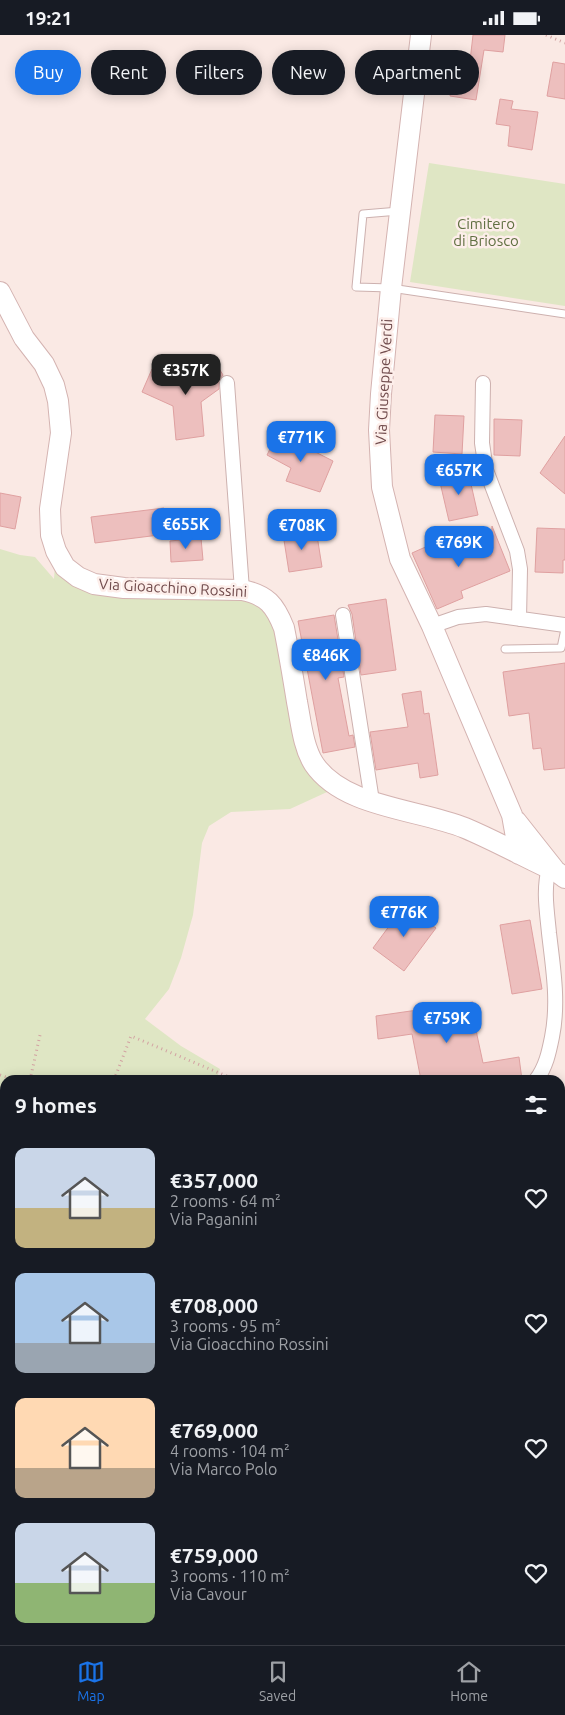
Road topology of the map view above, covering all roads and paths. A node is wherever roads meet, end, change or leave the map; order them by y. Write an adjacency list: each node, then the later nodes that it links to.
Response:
1 (421, 35): 4 (street, Via Giuseppe Verdi)
2 (546, 35): 3 (path)
3 (565, 43)
4 (401, 210): 5 (street, Via Giuseppe Verdi); 5 (lane)
5 (391, 288): 7 (lane); 14 (street, Via Giuseppe Verdi)
6 (0, 292): 10 (street, Via Gioacchino Rossini)
7 (565, 314)
8 (227, 383): 10 (street)
9 (484, 383): 12 (street)
10 (242, 590): 17 (street, Via Gioacchino Rossini)
11 (344, 615): 17 (street)
12 (519, 619): 13 (street); 14 (street)
13 (565, 625)
14 (432, 626): 18 (street, Via Giuseppe Verdi)
15 (565, 629): 16 (lane)
16 (505, 649)
17 (372, 801): 19 (street, Via Gioacchino Rossini)
18 (512, 815): 19 (street, Via Giuseppe Verdi); 20 (street)
19 (520, 854): 20 (street, Via Gioacchino Rossini)
20 (557, 873): 25 (street)
21 (40, 1035): 22 (path)
22 (31, 1075)
23 (116, 1075): 24 (path)
24 (224, 1075)
25 (540, 1075)

